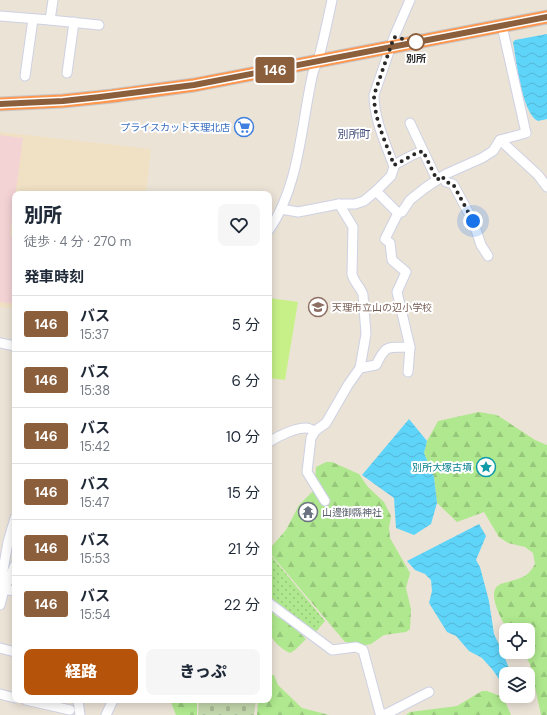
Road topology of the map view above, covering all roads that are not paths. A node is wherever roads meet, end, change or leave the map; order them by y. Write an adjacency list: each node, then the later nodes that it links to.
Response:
1 (53, 0): 7 (street)
2 (332, 0): 12 (street)
3 (410, 0): 11 (street)
4 (0, 16): 6 (street)
5 (547, 17): 10 (highway)
6 (33, 19): 7 (street); 14 (street)
7 (50, 20): 8 (street)
8 (74, 22): 9 (street); 13 (street)
9 (98, 25)
10 (502, 26): 11 (highway); 17 (street)
11 (391, 48): 12 (highway); 19 (street)
12 (317, 62): 15 (highway); 24 (street)
13 (67, 73)
14 (25, 76)
15 (0, 104)
16 (410, 123): 18 (street)
17 (500, 140): 20 (street); 21 (street)
18 (423, 151): 19 (street); 20 (street)
19 (394, 165): 22 (street)
20 (439, 178): 25 (street); 27 (street)
21 (547, 187)
22 (376, 192): 23 (street); 25 (street)
23 (339, 204): 24 (street); 31 (street)
24 (282, 209): 26 (street)
25 (398, 214): 30 (street)
26 (272, 225)
27 (488, 256)
28 (0, 343): 29 (street)
29 (12, 345)
30 (410, 347): 31 (street); 32 (street)
31 (360, 368): 33 (street)
32 (408, 372)
33 (315, 431): 34 (street); 35 (street)
34 (272, 440)
35 (325, 501)
36 (12, 528): 38 (street)
37 (12, 571): 38 (street)
38 (2, 589): 39 (street); 40 (street)
39 (12, 591)
40 (0, 605)
41 (272, 605): 44 (street)
42 (0, 648): 43 (street)
43 (12, 651)
44 (429, 692)
45 (0, 694): 46 (street)
46 (12, 697)
47 (39, 703): 50 (street)
48 (78, 703): 51 (street)
49 (112, 703): 52 (street)
50 (70, 710)
51 (80, 715)
52 (106, 715)

